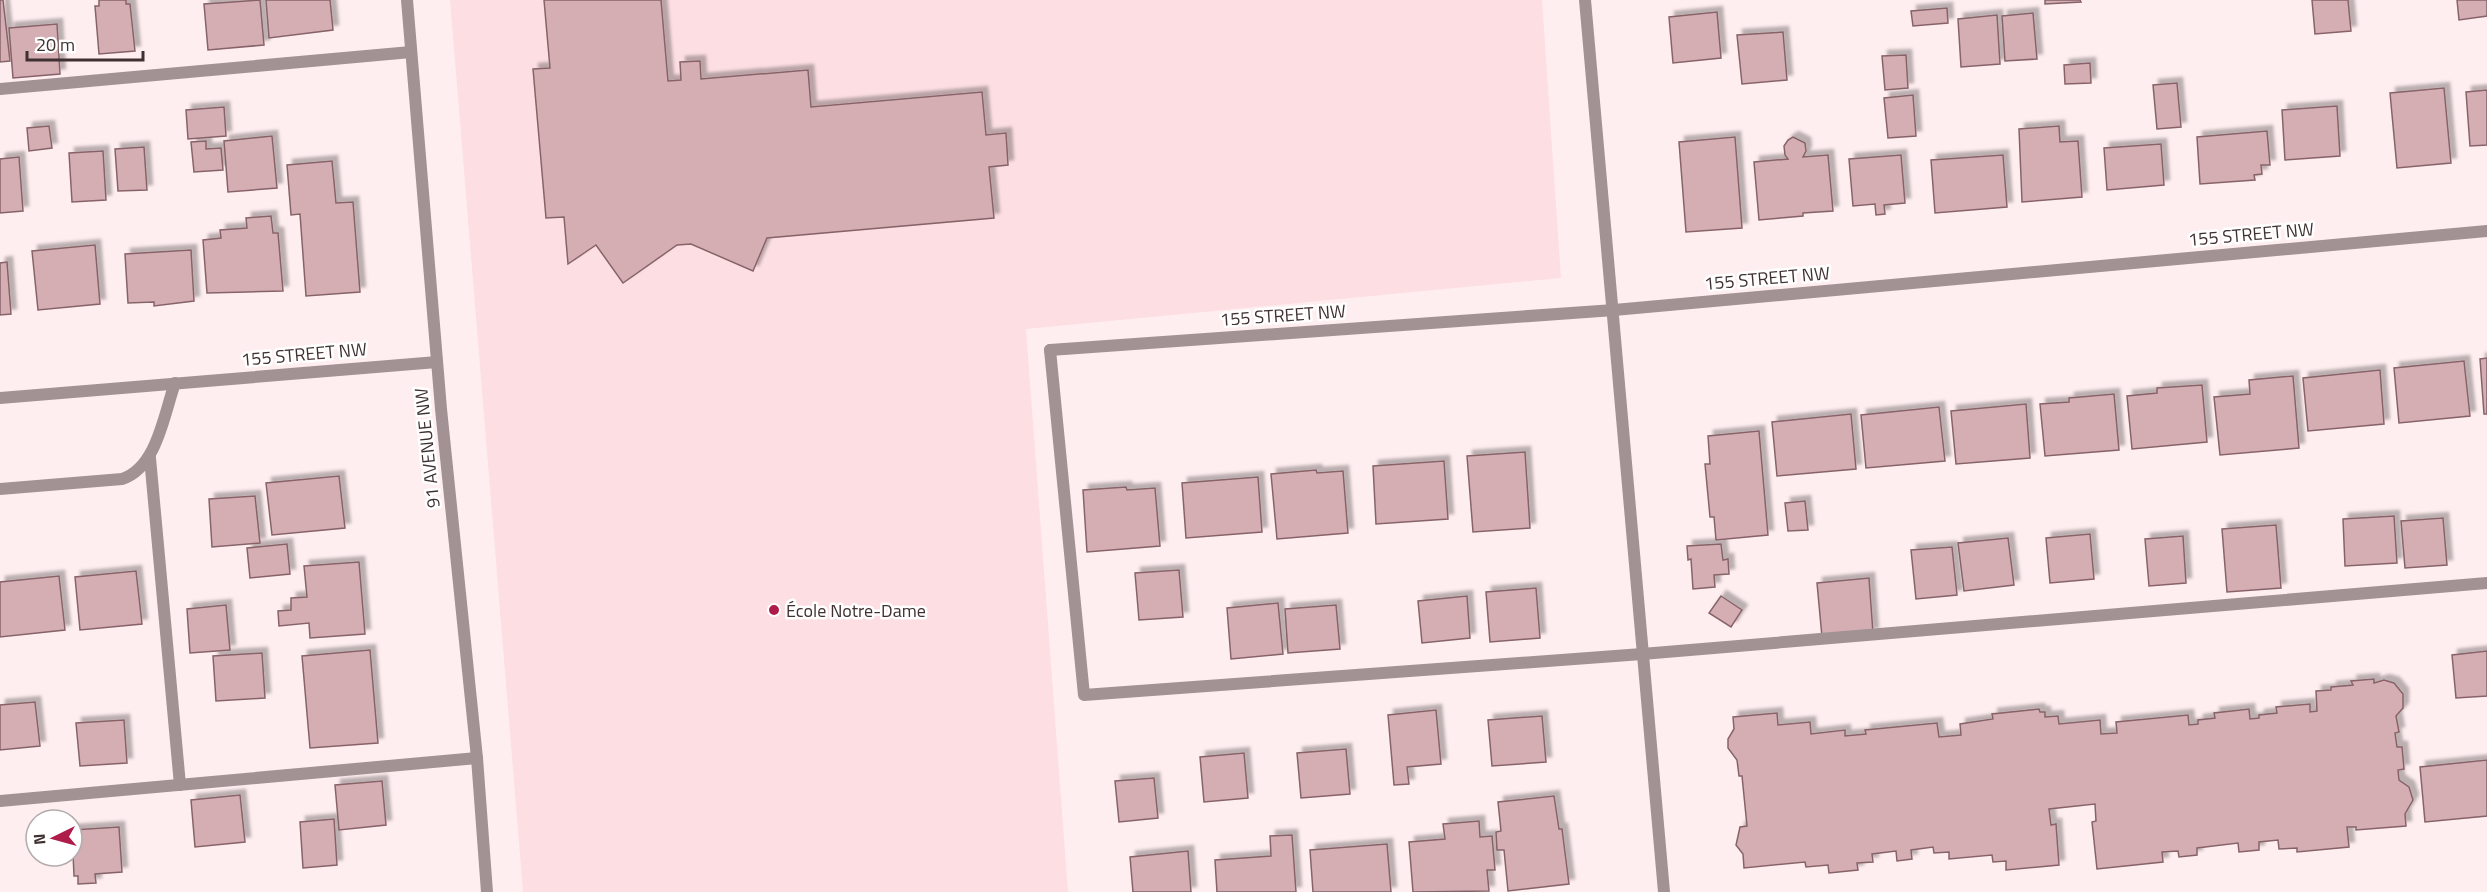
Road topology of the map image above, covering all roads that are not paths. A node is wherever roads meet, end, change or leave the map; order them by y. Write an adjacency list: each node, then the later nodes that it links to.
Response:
1 (407, 0): 3 (street, 91 AVENUE NW)
2 (1585, 0): 6 (street)
3 (411, 52): 4 (street); 7 (street, 91 AVENUE NW)
4 (0, 89)
5 (2487, 231): 6 (street, 155 STREET NW)
6 (1614, 310): 13 (street); 13 (street, 155 STREET NW)
7 (437, 362): 8 (street, 155 STREET NW); 14 (street, 91 AVENUE NW)
8 (175, 383): 9 (street, 155 STREET NW); 10 (street)
9 (0, 398)
10 (150, 458): 11 (street); 15 (street)
11 (0, 489)
12 (2487, 583): 13 (street)
13 (1642, 654): 18 (street)
14 (477, 758): 15 (street); 17 (street, 91 AVENUE NW)
15 (180, 785): 16 (street)
16 (0, 801)
17 (487, 892)
18 (1664, 892)

